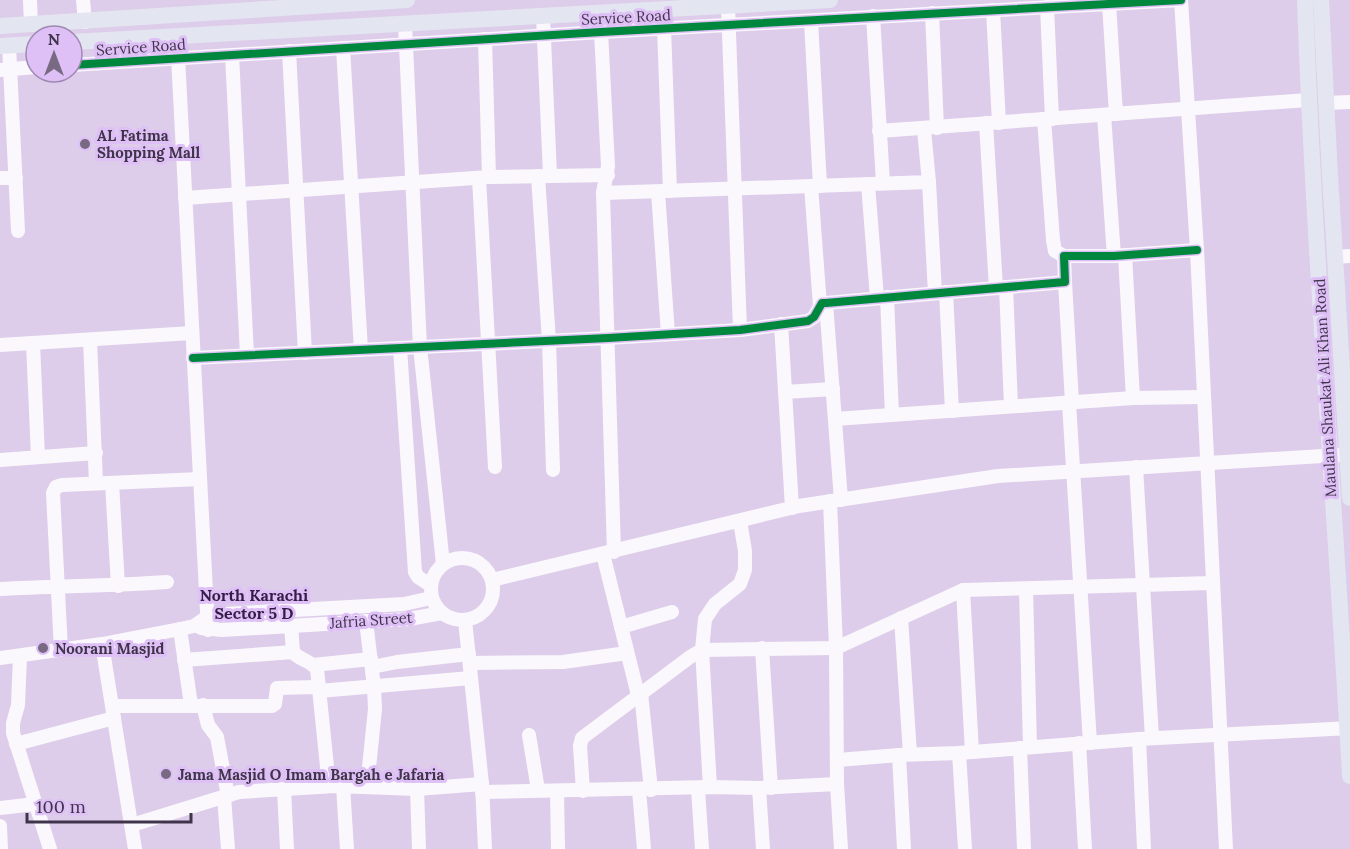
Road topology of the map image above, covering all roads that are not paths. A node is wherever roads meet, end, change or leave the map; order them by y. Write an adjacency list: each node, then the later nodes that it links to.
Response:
1 (30, 0): 19 (street)
2 (83, 0): 17 (street)
3 (407, 0): 8 (main road)
4 (830, 0): 11 (main road)
5 (1181, 0): 10 (street, Service Road); 43 (street)
6 (1305, 0): 40 (main road, Maulana Shaukat Ali Khan Road)
7 (1321, 0): 42 (main road, Maulana Shaukat Ali Khan Road)
8 (388, 1): 9 (main road)
9 (310, 3): 17 (main road)
10 (1109, 4): 12 (street, Service Road); 44 (street)
11 (728, 6): 15 (main road); 24 (street)
12 (1047, 7): 13 (street, Service Road); 45 (street)
13 (993, 10): 14 (street, Service Road); 46 (street)
14 (932, 13): 16 (street, Service Road); 47 (street)
15 (543, 16): 21 (main road); 27 (street)
16 (873, 16): 18 (street, Service Road); 48 (street)
17 (85, 21): 20 (main road)
18 (811, 21): 24 (street, Service Road); 58 (street)
19 (31, 24)
20 (44, 24)
21 (405, 24): 29 (main road); 31 (street)
22 (24, 25): 23 (main road)
23 (0, 26)
24 (729, 26): 25 (street, Service Road); 59 (street)
25 (664, 28): 26 (street, Service Road); 61 (street)
26 (601, 32): 27 (street, Service Road); 50 (street)
27 (545, 36): 28 (street, Service Road); 49 (street)
28 (485, 39): 31 (street, Service Road); 51 (street)
29 (84, 41)
30 (24, 45): 32 (main road)
31 (406, 45): 33 (street, Service Road); 55 (street)
32 (4, 46): 39 (street)
33 (343, 48): 34 (street, Service Road); 57 (street)
34 (288, 51): 35 (street, Service Road); 60 (street)
35 (232, 54): 36 (street, Service Road); 63 (street)
36 (178, 57): 37 (street, Service Road); 64 (street)
37 (84, 64)
38 (24, 68): 39 (street)
39 (5, 69): 53 (street)
40 (1308, 100): 43 (street); 103 (main road, Maulana Shaukat Ali Khan Road)
41 (1350, 102): 42 (street)
42 (1326, 104): 69 (main road, Maulana Shaukat Ali Khan Road)
43 (1187, 109): 44 (street); 66 (street)
44 (1110, 114): 45 (street); 67 (street)
45 (1048, 119): 46 (street); 68 (street)
46 (992, 123): 47 (street); 71 (street)
47 (931, 129): 48 (street); 54 (street)
48 (879, 131): 56 (street)
49 (544, 175): 50 (street); 51 (street); 81 (street)
50 (608, 175): 62 (street)
51 (484, 177): 55 (street); 83 (street)
52 (0, 178): 53 (street)
53 (16, 178): 65 (street)
54 (928, 182): 56 (street); 72 (street)
55 (412, 183): 57 (street); 85 (street)
56 (875, 184): 58 (street); 73 (street)
57 (352, 186): 60 (street); 87 (street)
58 (816, 186): 59 (street); 74 (street)
59 (734, 189): 61 (street); 76 (street)
60 (296, 190): 63 (street); 88 (street)
61 (664, 191): 62 (street); 78 (street)
62 (603, 193): 79 (street)
63 (240, 194): 64 (street); 89 (street)
64 (185, 198): 77 (street)
65 (18, 231)
66 (1197, 250): 67 (street); 93 (street)
67 (1119, 255): 68 (street); 94 (street)
68 (1064, 256): 70 (street)
69 (1343, 256): 96 (main road, Maulana Shaukat Ali Khan Road)
70 (1065, 282): 71 (street); 95 (street)
71 (1001, 287): 72 (street); 97 (street)
72 (940, 293): 73 (street); 98 (street)
73 (882, 298): 74 (street); 99 (street)
74 (823, 304): 75 (street); 91 (street)
75 (781, 324): 76 (street); 92 (street)
76 (740, 330): 78 (street)
77 (192, 333): 80 (street); 90 (street)
78 (668, 334): 79 (street)
79 (608, 338): 81 (street); 118 (street)
80 (90, 339): 82 (street); 101 (street)
81 (549, 341): 83 (street); 109 (street)
82 (33, 343): 84 (street); 104 (street)
83 (488, 344): 85 (street); 107 (street)
84 (0, 345)
85 (420, 347): 86 (street); 119 (street)
86 (400, 348): 87 (street); 130 (street)
87 (361, 350): 88 (street)
88 (305, 352): 89 (street)
89 (247, 355): 90 (street)
90 (193, 358): 111 (street)
91 (832, 389): 92 (street); 100 (street)
92 (785, 392): 116 (street)
93 (1203, 397): 94 (street); 106 (street)
94 (1133, 398): 95 (street)
95 (1070, 402): 97 (street); 110 (street)
96 (1348, 405): 102 (main road, Maulana Shaukat Ali Khan Road)
97 (1011, 406): 98 (street)
98 (952, 411): 99 (street)
99 (892, 415): 100 (street)
100 (835, 419): 115 (street)
101 (96, 453): 104 (street); 112 (street)
102 (1348, 454): 103 (street); 114 (main road, Maulana Shaukat Ali Khan Road)
103 (1329, 456): 106 (street); 161 (main road, Maulana Shaukat Ali Khan Road)
104 (38, 457): 105 (street)
105 (0, 460)
106 (1206, 462): 108 (street); 122 (street)
107 (495, 467)
108 (1136, 467): 110 (street); 123 (street)
109 (553, 470)
110 (1073, 471): 115 (street); 126 (street)
111 (200, 480): 113 (street); 137 (street)
112 (96, 483): 113 (street); 124 (street)
113 (112, 483): 125 (street)
114 (1350, 498)
115 (835, 501): 116 (street); 144 (street)
116 (792, 508): 117 (street)
117 (740, 521): 118 (street); 146 (street)
118 (609, 553): 120 (street); 140 (street)
119 (443, 564): 120 (street); 130 (street)
120 (492, 580): 135 (street)
121 (167, 582): 125 (street)
122 (1212, 583): 123 (street); 162 (street)
123 (1143, 585): 126 (street); 164 (street)
124 (58, 586): 125 (street); 127 (street); 145 (street)
125 (118, 586)
126 (1079, 588): 128 (street); 165 (street)
127 (0, 589)
128 (1026, 589): 129 (street); 167 (street)
129 (963, 590): 134 (street); 168 (street)
130 (431, 591): 131 (street, Jafria Street); 133 (street)
131 (321, 609): 137 (street, Jafria Street); 138 (street)
132 (672, 612): 140 (street)
133 (441, 613): 135 (street); 136 (street, Jafria Street)
134 (901, 618): 144 (street); 169 (street)
135 (465, 620): 151 (street)
136 (366, 621): 138 (street, Jafria Street); 153 (street)
137 (207, 623): 139 (street, Jafria Street); 141 (street)
138 (322, 623): 139 (street, Jafria Street)
139 (291, 625): 147 (street)
140 (621, 627): 148 (street)
141 (187, 628): 142 (street); 152 (street)
142 (102, 644): 145 (street); 160 (street)
143 (762, 648): 144 (street); 146 (street); 178 (street)
144 (836, 648): 170 (street)
145 (61, 650): 149 (street)
146 (702, 650): 158 (street); 177 (street)
147 (293, 652): 152 (street); 154 (street)
148 (627, 653): 151 (street); 158 (street)
149 (20, 656): 150 (street); 166 (street)
150 (0, 658)
151 (469, 658): 153 (street); 155 (street)
152 (184, 660): 159 (street)
153 (372, 663): 154 (street); 156 (street)
154 (314, 665): 157 (street)
155 (471, 678): 156 (street); 176 (street)
156 (374, 687): 157 (street); 175 (street)
157 (319, 689): 159 (street); 173 (street)
158 (640, 694): 182 (street); 183 (street)
159 (197, 705): 160 (street); 185 (street)
160 (113, 712): 166 (street); 188 (street)
161 (1349, 728): 162 (street); 171 (main road, Maulana Shaukat Ali Khan Road)
162 (1221, 734): 164 (street); 208 (street)
163 (529, 735): 181 (street)
164 (1145, 739): 165 (street); 207 (street)
165 (1085, 743): 167 (street); 206 (street)
166 (16, 744): 186 (street)
167 (1025, 748): 168 (street); 205 (street)
168 (966, 753): 169 (street); 204 (street)
169 (905, 754): 170 (street); 203 (street)
170 (838, 760): 172 (street)
171 (1350, 776)
172 (837, 784): 178 (street); 202 (street)
173 (329, 786): 174 (street); 179 (street)
174 (343, 786): 175 (street); 195 (street)
175 (367, 787): 180 (street)
176 (482, 788): 180 (street); 181 (street); 197 (street)
177 (704, 788): 178 (street); 182 (street); 200 (street)
178 (765, 788): 201 (street)
179 (284, 789): 185 (street); 194 (street)
180 (417, 789): 196 (street)
181 (538, 790): 184 (street)
182 (645, 790): 183 (street); 199 (street)
183 (583, 791): 184 (street)
184 (557, 792): 198 (street)
185 (226, 796): 188 (street); 193 (street)
186 (35, 804): 187 (street); 191 (street)
187 (0, 808)
188 (132, 825): 192 (street)
189 (0, 826): 190 (street)
190 (1, 849)
191 (50, 849)
192 (135, 849)
193 (228, 849)
194 (287, 849)
195 (347, 849)
196 (419, 849)
197 (485, 849)
198 (558, 849)
199 (644, 849)
200 (702, 849)
201 (763, 849)
202 (841, 849)
203 (904, 849)
204 (965, 849)
205 (1024, 849)
206 (1085, 849)
207 (1144, 849)
208 (1226, 849)

